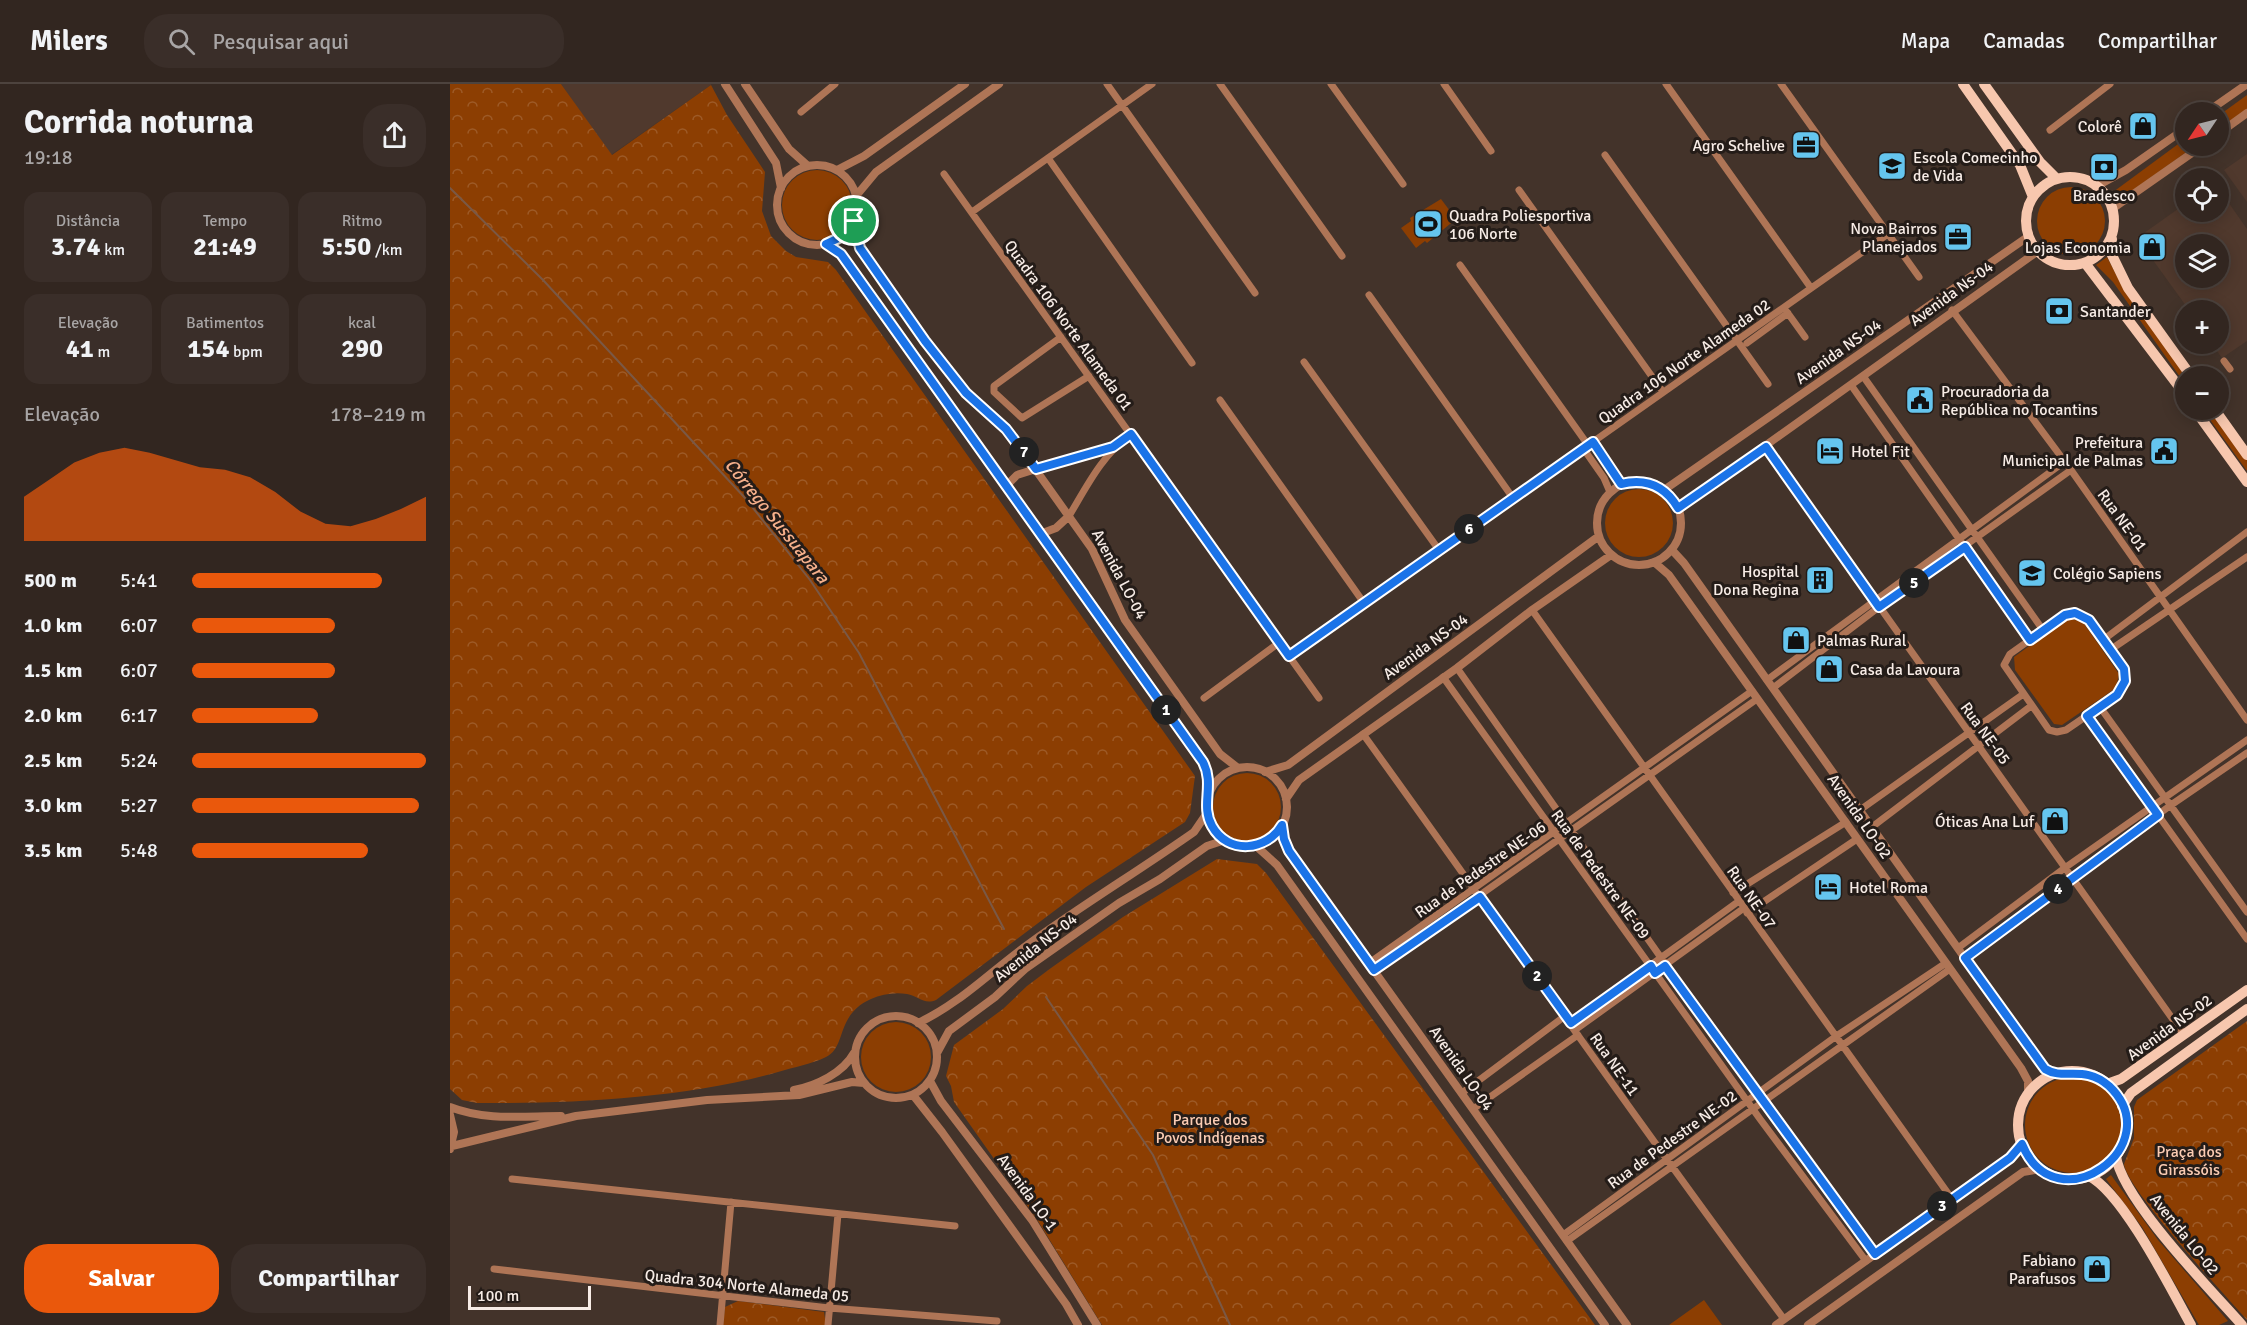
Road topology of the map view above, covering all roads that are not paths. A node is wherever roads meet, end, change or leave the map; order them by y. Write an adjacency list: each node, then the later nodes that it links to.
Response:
1 (725, 84): 34 (street)
2 (745, 84): 28 (street)
3 (835, 84): 19 (street)
4 (965, 84): 29 (street)
5 (999, 84): 36 (street)
6 (1107, 84): 18 (street)
7 (1152, 84): 18 (street)
8 (1220, 84): 46 (street)
9 (1331, 84): 32 (street)
10 (1444, 84): 24 (street)
11 (1666, 84): 50 (street)
12 (1781, 84): 42 (street)
13 (1963, 84): 37 (main road)
14 (1984, 84): 31 (main road)
15 (2110, 84): 22 (street)
16 (2247, 84): 17 (street)
17 (2221, 102)
18 (1122, 105): 27 (street); 51 (street)
19 (801, 112)
20 (2247, 113): 21 (street)
21 (2229, 126)
22 (2050, 130)
23 (2175, 136): 33 (street)
24 (1491, 151)
25 (1605, 155): 57 (street)
26 (2188, 156): 38 (street)
27 (1048, 158): 39 (street); 61 (street)
28 (808, 166): 29 (street); 34 (street)
29 (837, 170): 36 (street)
30 (944, 174): 39 (street, Quadra 106 Norte Alameda 01)
31 (2056, 179): 33 (main road); 37 (main road)
32 (1403, 184)
33 (2097, 186): 38 (main road)
34 (782, 188): 44 (street)
35 (1519, 190): 69 (street)
36 (856, 196): 40 (street)
37 (2033, 197): 43 (main road)
38 (2112, 209): 41 (main road)
39 (972, 212): 55 (street, Quadra 106 Norte Alameda 01)
40 (854, 221): 44 (street); 79 (street, Avenida LO-04)
41 (2112, 233): 47 (main road); 62 (main road)
42 (1888, 234): 49 (street); 50 (street, Quadra 106 Norte Alameda 02)
43 (2029, 236): 45 (main road); 84 (street, Avenida NS-04)
44 (826, 244): 83 (street)
45 (2038, 251): 47 (main road); 54 (street, Avenida Ns-04)
46 (1342, 256)
47 (2085, 263): 66 (main road)
48 (1460, 264): 74 (street)
49 (1919, 277)
50 (1811, 288): 53 (street, Quadra 106 Norte Alameda 02)
51 (1255, 293)
52 (1369, 295): 86 (street)
53 (1786, 310): 56 (street); 57 (street, Quadra 106 Norte Alameda 02); 58 (street)
54 (1952, 310): 65 (street, Avenida Ns-04); 78 (street, Rua NE-01)
55 (1061, 337): 64 (street, Quadra 106 Norte Alameda 01); 64 (street)
56 (1805, 337)
57 (1737, 340): 67 (street); 69 (street, Quadra 106 Norte Alameda 02)
58 (1747, 343)
59 (2224, 361): 63 (street)
60 (1304, 362): 96 (street)
61 (1192, 363)
62 (2184, 366)
63 (2230, 369)
64 (1089, 376): 73 (street, Quadra 106 Norte Alameda 01)
65 (1863, 376): 68 (street, Avenida Ns-04); 89 (street)
66 (2175, 382)
67 (1768, 384)
68 (1851, 385): 76 (street, Avenida Ns-04); 94 (street)
69 (1663, 392): 74 (street, Quadra 106 Norte Alameda 02)
70 (1220, 400): 103 (street)
71 (2202, 420): 81 (main road)
72 (2222, 420): 77 (main road)
73 (1131, 434): 75 (street); 110 (street, Quadra 106 Norte Alameda 01)
74 (1588, 445): 82 (street); 85 (street); 86 (street, Quadra 106 Norte Alameda 02)
75 (1113, 447): 79 (street); 88 (street)
76 (1766, 447): 87 (street, Avenida Ns-04); 102 (street, Rua NE-05)
77 (2247, 455)
78 (2064, 462): 80 (street, Rua NE-01); 89 (street)
79 (1036, 469): 83 (street); 88 (street, Avenida LO-04)
80 (2071, 470): 93 (street); 101 (street, Rua NE-01)
81 (2247, 482)
82 (1621, 484): 84 (street); 85 (street)
83 (1006, 486): 91 (street)
84 (1664, 490): 87 (street)
85 (1610, 492): 92 (street)
86 (1514, 498): 96 (street, Quadra 106 Norte Alameda 02)
87 (1678, 508): 97 (street)
88 (1069, 516): 91 (street); 131 (street, Avenida LO-04)
89 (1973, 528): 93 (street); 94 (street)
90 (2247, 532): 101 (street)
91 (1041, 534): 134 (street)
92 (1599, 536): 98 (street); 132 (street, Avenida NS-04)
93 (1978, 536): 95 (street); 107 (street)
94 (1959, 538): 95 (street); 102 (street)
95 (1965, 547): 104 (street); 108 (street)
96 (1439, 550): 103 (street, Quadra 106 Norte Alameda 02)
97 (1672, 550): 100 (street); 115 (street, Avenida LO-02)
98 (1611, 555): 100 (street); 106 (street)
99 (2247, 556): 105 (street)
100 (1654, 562): 116 (street, Avenida LO-02)
101 (2161, 597): 105 (street, Rua NE-01); 109 (street)
102 (1874, 600): 104 (street, Rua NE-05); 115 (street)
103 (1364, 603): 112 (street, Quadra 106 Norte Alameda 02)
104 (1879, 607): 115 (street); 125 (street, Rua NE-05)
105 (2169, 609): 111 (street); 124 (street, Rua NE-01)
106 (1532, 610): 113 (street); 130 (street, Rua NE-07)
107 (2043, 630): 108 (street); 109 (street)
108 (2030, 640): 117 (street)
109 (2103, 640): 111 (street)
110 (1280, 642): 112 (street, Quadra 106 Norte Alameda 01); 118 (street)
111 (2110, 650): 122 (street)
112 (1289, 656): 119 (street, Quadra 106 Norte Alameda 01)
113 (1457, 668): 114 (street); 143 (street, Rua de Pedestre NE-09)
114 (1443, 677): 126 (street); 146 (street, Rua de Pedestre NE-09)
115 (1770, 684): 139 (street, Avenida LO-02)
116 (1752, 691): 120 (street, Avenida LO-02); 130 (street, Rua de Pedestre NE-06)
117 (2022, 695): 121 (street); 125 (street)
118 (1204, 698)
119 (1319, 698)
120 (1757, 699): 133 (street, Rua de Pedestre NE-06); 142 (street, Avenida LO-02)
121 (2031, 706): 123 (street); 128 (street)
122 (2100, 707): 123 (street); 135 (street)
123 (2087, 716): 138 (street)
124 (2247, 720)
125 (1969, 733): 128 (street, Rua NE-05); 139 (street)
126 (1363, 734): 136 (street); 154 (street, Rua NE-11)
127 (2247, 740): 135 (street)
128 (1978, 745): 145 (street); 152 (street, Rua NE-05)
129 (2247, 753): 137 (street)
130 (1645, 767): 133 (street, Rua NE-07); 143 (street, Rua de Pedestre NE-06)
131 (1238, 768): 132 (street, Avenida NS-04); 134 (street)
132 (1265, 771): 136 (street)
133 (1651, 775): 147 (street, Rua de Pedestre NE-06); 155 (street, Rua NE-07)
134 (1210, 790): 140 (street)
135 (2166, 797): 137 (street); 138 (street)
136 (1286, 799): 144 (street)
137 (2171, 805): 141 (street); 158 (street)
138 (2152, 806): 141 (street); 152 (street)
139 (1860, 810): 145 (street, Avenida LO-02)
140 (1207, 813): 149 (street); 169 (street, Avenida NS-04)
141 (2158, 815): 153 (street); 159 (street)
142 (1846, 822): 148 (street, Avenida LO-02); 155 (street)
143 (1567, 824): 146 (street, Rua de Pedestre NE-06); 147 (street, Rua de Pedestre NE-09)
144 (1282, 825): 151 (street); 164 (street, Avenida LO-04)
145 (1872, 827): 160 (street, Avenida LO-02)
146 (1555, 832): 150 (street, Rua de Pedestre NE-09); 154 (street, Rua de Pedestre NE-06)
147 (1571, 832): 150 (street, Rua de Pedestre NE-06); 162 (street, Rua de Pedestre NE-09)
148 (1857, 839): 157 (street); 163 (street, Avenida LO-02)
149 (1225, 840): 151 (street); 176 (street, Avenida NS-04)
150 (1560, 840): 156 (street, Rua de Pedestre NE-06); 165 (street, Rua de Pedestre NE-09)
151 (1256, 846): 218 (street, Avenida LO-04)
152 (2066, 867): 153 (street, Rua NE-05); 160 (street)
153 (2074, 877): 161 (street); 172 (street, Rua NE-05)
154 (1475, 889): 156 (street, Rua NE-11); 164 (street, Rua de Pedestre NE-06)
155 (1733, 893): 157 (street, Rua NE-07)
156 (1480, 897): 164 (street, Rua de Pedestre NE-06); 168 (street, Rua NE-11)
157 (1743, 908): 162 (street); 173 (street, Rua NE-07)
158 (2247, 912)
159 (2247, 939)
160 (1958, 948): 161 (street, Avenida LO-02)
161 (1965, 958): 177 (street, Avenida LO-02)
162 (1663, 962): 165 (street); 182 (street, Rua de Pedestre NE-09)
163 (1948, 966): 173 (street, Rua de Pedestre NE-02); 174 (street, Rua de Pedestre NE-02); 183 (street, Avenida LO-02)
164 (1372, 967): 181 (street, Avenida LO-04)
165 (1653, 969): 170 (street); 171 (street); 186 (street, Rua de Pedestre NE-09)
166 (2247, 990): 172 (main road, Avenida NS-02)
167 (2247, 1009): 188 (main road, Avenida NS-02)
168 (1565, 1016): 170 (street, Rua NE-11); 181 (street)
169 (918, 1023): 175 (street); 176 (street)
170 (1571, 1023): 171 (street, Rua NE-11)
171 (1577, 1032): 190 (street); 197 (street, Rua NE-11)
172 (2184, 1035): 180 (main road, Avenida NS-02)
173 (1835, 1037): 174 (street, Rua NE-07); 182 (street, Rua de Pedestre NE-02)
174 (1842, 1047): 187 (street, Rua de Pedestre NE-02); 202 (street, Rua NE-07)
175 (854, 1053): 179 (street); 184 (street)
176 (937, 1053): 178 (street)
177 (2056, 1074): 180 (main road); 183 (main road)
178 (930, 1081): 185 (street); 217 (street, Avenida LO-1)
179 (864, 1083): 184 (street); 185 (street)
180 (2107, 1084): 188 (main road)
181 (1462, 1093): 190 (street, Avenida LO-04)
182 (1757, 1094): 186 (street, Rua de Pedestre NE-02); 187 (street, Rua de Pedestre NE-09)
183 (2028, 1094): 194 (main road)
184 (770, 1095): 193 (street)
185 (913, 1095): 216 (street, Avenida LO-1)
186 (1747, 1101): 191 (street, Rua de Pedestre NE-09); 197 (street, Rua de Pedestre NE-02)
187 (1763, 1102): 191 (street, Rua de Pedestre NE-02); 207 (street, Rua de Pedestre NE-09)
188 (2122, 1106): 196 (main road)
189 (450, 1107): 193 (street)
190 (1473, 1109): 206 (street, Avenida LO-04)
191 (1753, 1109): 198 (street, Rua de Pedestre NE-02); 208 (street, Rua de Pedestre NE-09)
192 (450, 1115): 195 (street)
193 (576, 1116): 195 (street)
194 (2022, 1144): 199 (main road); 202 (street)
195 (451, 1147)
196 (2116, 1156): 200 (main road); 223 (main road, Avenida LO-02)
197 (1664, 1160): 198 (street, Rua NE-11); 206 (street, Rua de Pedestre NE-02)
198 (1670, 1168): 206 (street, Rua de Pedestre NE-02); 212 (street, Rua NE-11)
199 (2041, 1169): 200 (main road); 221 (street)
200 (2089, 1176): 222 (main road)
201 (512, 1179): 203 (street)
202 (1952, 1199): 207 (street)
203 (731, 1202): 204 (street); 210 (street)
204 (838, 1214): 205 (street); 211 (street)
205 (955, 1226)
206 (1565, 1238): 219 (street, Avenida LO-04)
207 (1875, 1254): 208 (street)
208 (1866, 1261): 212 (street)
209 (494, 1269): 210 (street, Quadra 304 Norte Alameda 05)
210 (723, 1296): 211 (street, Quadra 304 Norte Alameda 05); 214 (street)
211 (829, 1308): 213 (street, Quadra 304 Norte Alameda 05); 215 (street)
212 (1784, 1319): 220 (street)
213 (998, 1321)
214 (720, 1325)
215 (828, 1325)
216 (1078, 1325)
217 (1097, 1325)
218 (1605, 1325)
219 (1627, 1325)
220 (1776, 1325)
221 (1808, 1325)
222 (2191, 1325)
223 (2242, 1325)

